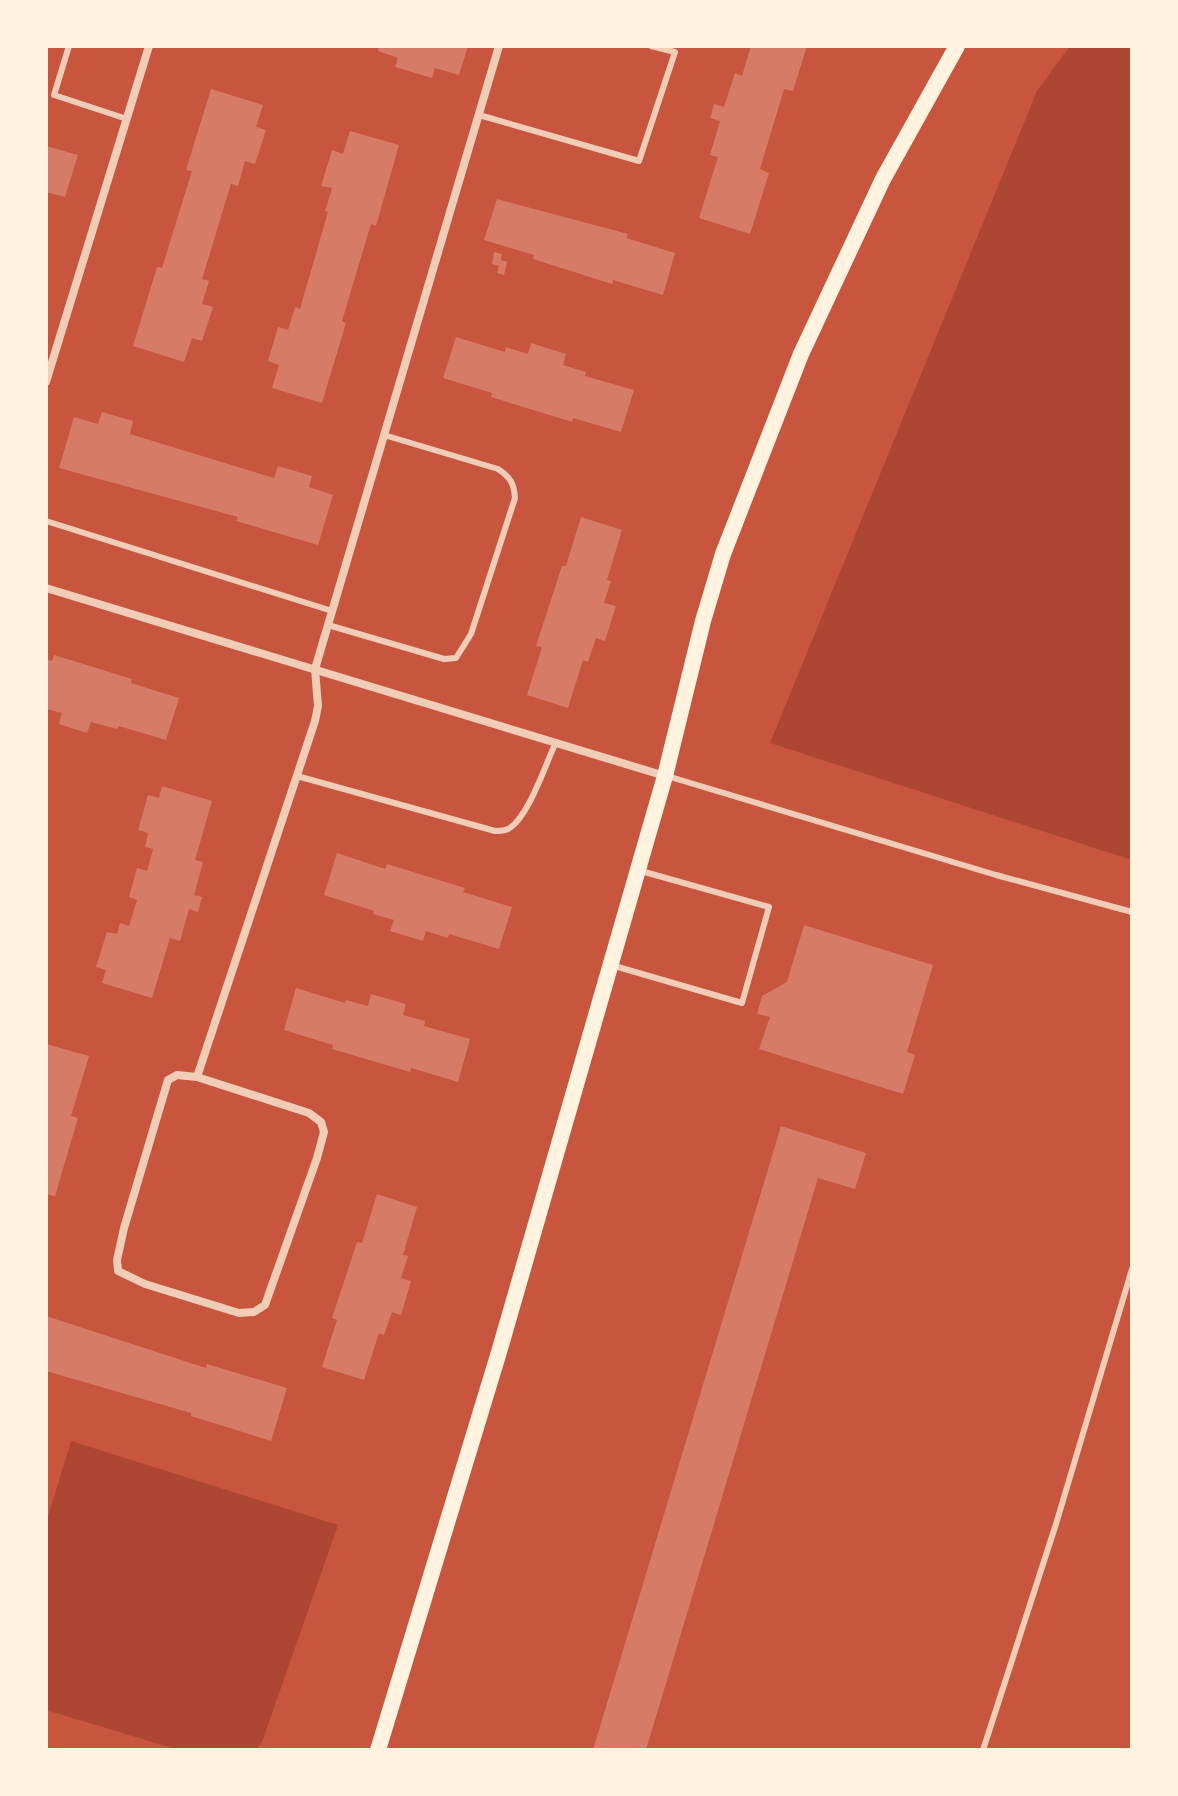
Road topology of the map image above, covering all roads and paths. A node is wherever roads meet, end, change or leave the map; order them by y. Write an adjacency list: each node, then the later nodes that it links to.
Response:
1 (69, 46): 7 (lane)
2 (149, 46): 7 (street)
3 (499, 46): 6 (street)
4 (651, 46): 6 (lane)
5 (957, 46): 17 (main road)
6 (479, 115): 9 (street)
7 (127, 119): 8 (street)
8 (46, 382)
9 (384, 435): 12 (street); 13 (lane)
10 (46, 521): 12 (lane)
11 (46, 588): 14 (street)
12 (332, 611): 13 (street)
13 (328, 625): 14 (street)
14 (315, 669): 15 (street); 16 (street)
15 (556, 742): 16 (lane); 17 (street)
16 (297, 776): 21 (street)
17 (665, 776): 18 (main road); 19 (lane)
18 (637, 870): 20 (main road); 20 (lane)
19 (1132, 912)
20 (611, 965): 23 (main road)
21 (197, 1077): 21 (street)
22 (1132, 1269): 24 (lane)
23 (378, 1750)
24 (983, 1750)

